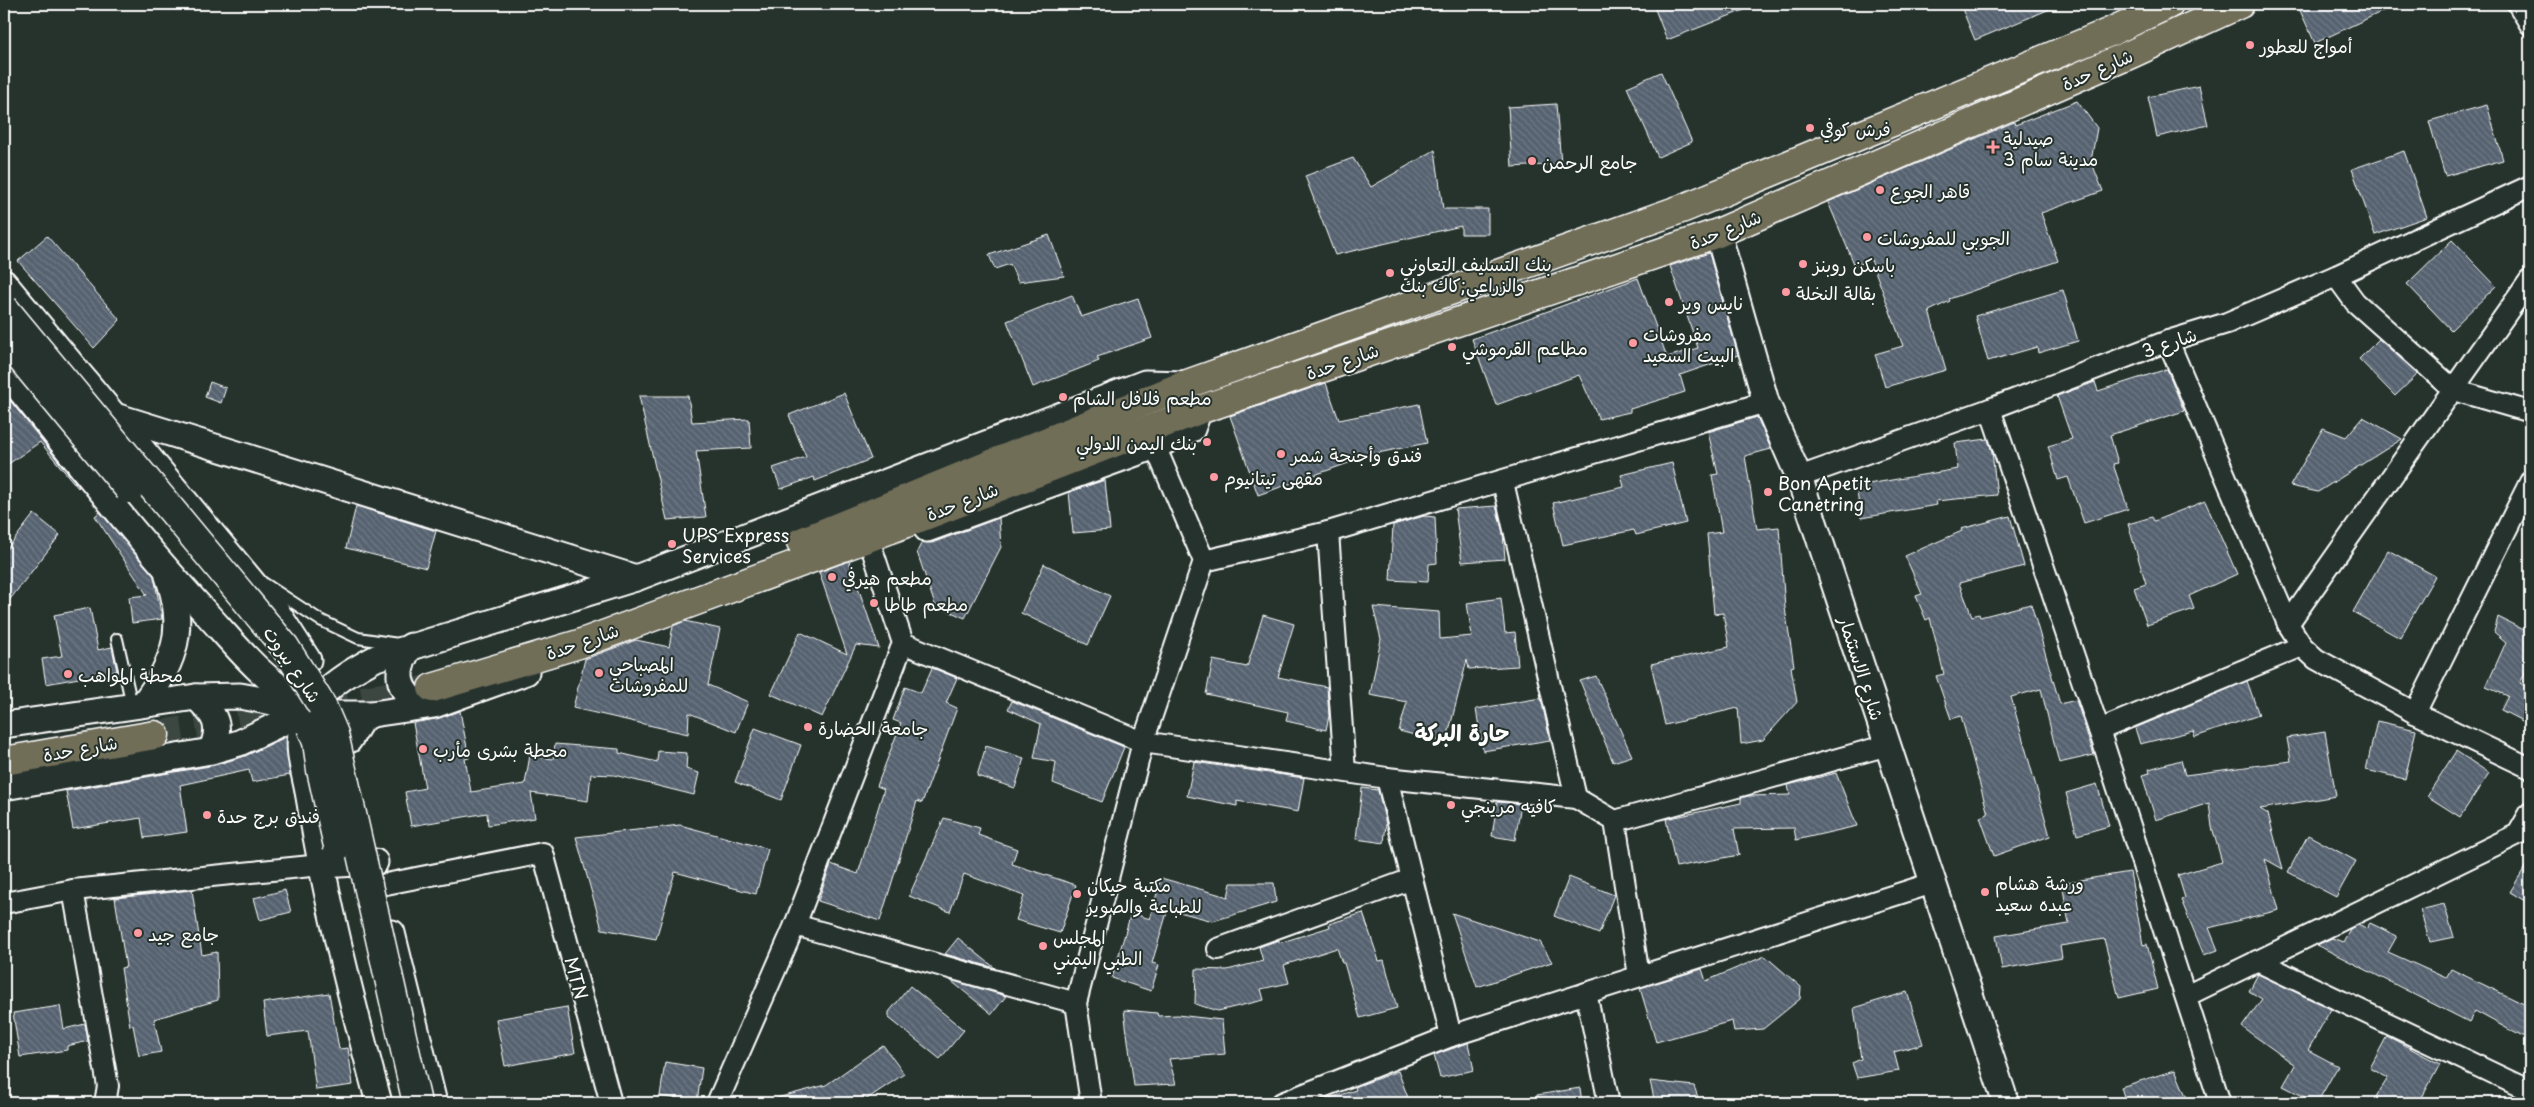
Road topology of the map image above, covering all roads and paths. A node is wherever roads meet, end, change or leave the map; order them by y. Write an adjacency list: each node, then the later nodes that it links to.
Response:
1 (2169, 4): 14 (main road, شارع حدة)
2 (2240, 4): 6 (main road, شارع حدة)
3 (2518, 4): 4 (street)
4 (2530, 24)
5 (2530, 186): 7 (street, شارع 3)
6 (1718, 233): 16 (street, شارع الاستثمار); 18 (main road, شارع حدة)
7 (2336, 276): 12 (street, شارع 3); 15 (street)
8 (2530, 280): 15 (street)
9 (4, 283): 20 (street)
10 (4, 308): 77 (main road, شارع بيروت, bridge)
11 (4, 338): 76 (main road, شارع بيروت, bridge)
12 (2168, 341): 17 (street, شارع 3); 31 (street)
13 (4, 370): 28 (street)
14 (1187, 384): 30 (street); 36 (main road, شارع حدة)
15 (2454, 390): 19 (street); 31 (street)
16 (1766, 402): 22 (street, شارع الاستثمار); 23 (street)
17 (1990, 409): 22 (street, شارع 3); 43 (street)
18 (1199, 410): 21 (street); 36 (main road, شارع حدة)
19 (2530, 412)
20 (115, 416): 29 (street); 30 (street)
21 (1155, 446): 26 (street); 27 (street)
22 (1799, 477): 49 (street, شارع الاستثمار)
23 (1503, 482): 25 (street); 56 (street)
24 (2530, 482): 40 (street)
25 (1328, 532): 27 (street); 53 (street)
26 (872, 549): 33 (street); 36 (street)
27 (1204, 561): 46 (street)
28 (165, 569): 38 (street); 41 (street)
29 (242, 570): 34 (lane); 38 (street)
30 (636, 578): 34 (street)
31 (2288, 624): 35 (street)
32 (117, 639): 41 (lane)
33 (903, 643): 46 (street); 65 (street)
34 (411, 646): 36 (street); 38 (street)
35 (2302, 646): 40 (street); 43 (street)
36 (427, 690): 39 (street)
37 (196, 696): 38 (street); 41 (street); 50 (street)
38 (311, 709): 39 (street); 44 (street); 45 (street); 47 (street)
39 (372, 714): 45 (street)
40 (2416, 714): 52 (street)
41 (146, 716): 42 (street); 48 (main road, شارع حدة); 51 (main road, شارع حدة)
42 (4, 725)
43 (2099, 730): 70 (street)
44 (301, 738): 47 (street); 59 (street)
45 (349, 740): 60 (street)
46 (1143, 742): 53 (street); 71 (street)
47 (239, 743): 50 (street)
48 (4, 744)
49 (1888, 745): 58 (street); 62 (street, شارع الاستثمار)
50 (211, 751): 55 (street)
51 (4, 761)
52 (2530, 768)
53 (1345, 771): 54 (street)
54 (1387, 778): 56 (street); 61 (street)
55 (4, 787)
56 (1576, 798): 58 (street)
57 (2530, 813): 67 (street)
58 (1615, 821): 68 (street)
59 (321, 865): 60 (street); 63 (street); 75 (street)
60 (378, 874): 78 (street); 79 (street, MTN)
61 (1412, 880): 66 (street); 72 (street)
62 (1933, 883): 68 (street); 84 (street, شارع الاستثمار)
63 (73, 890): 64 (street); 74 (street)
64 (4, 903)
65 (795, 924): 71 (street); 80 (street)
66 (1218, 949)
67 (2257, 961): 70 (street); 73 (street)
68 (1640, 976): 69 (street)
69 (1586, 993): 72 (street); 83 (street)
70 (2186, 996): 85 (street)
71 (1076, 1004): 81 (street)
72 (1452, 1036): 82 (street)
73 (2530, 1090)
74 (106, 1103)
75 (379, 1103)
76 (398, 1103)
77 (417, 1103)
78 (434, 1103)
79 (611, 1103)
80 (717, 1103)
81 (1091, 1103)
82 (1282, 1103)
83 (1609, 1103)
84 (2006, 1103)
85 (2220, 1103)

